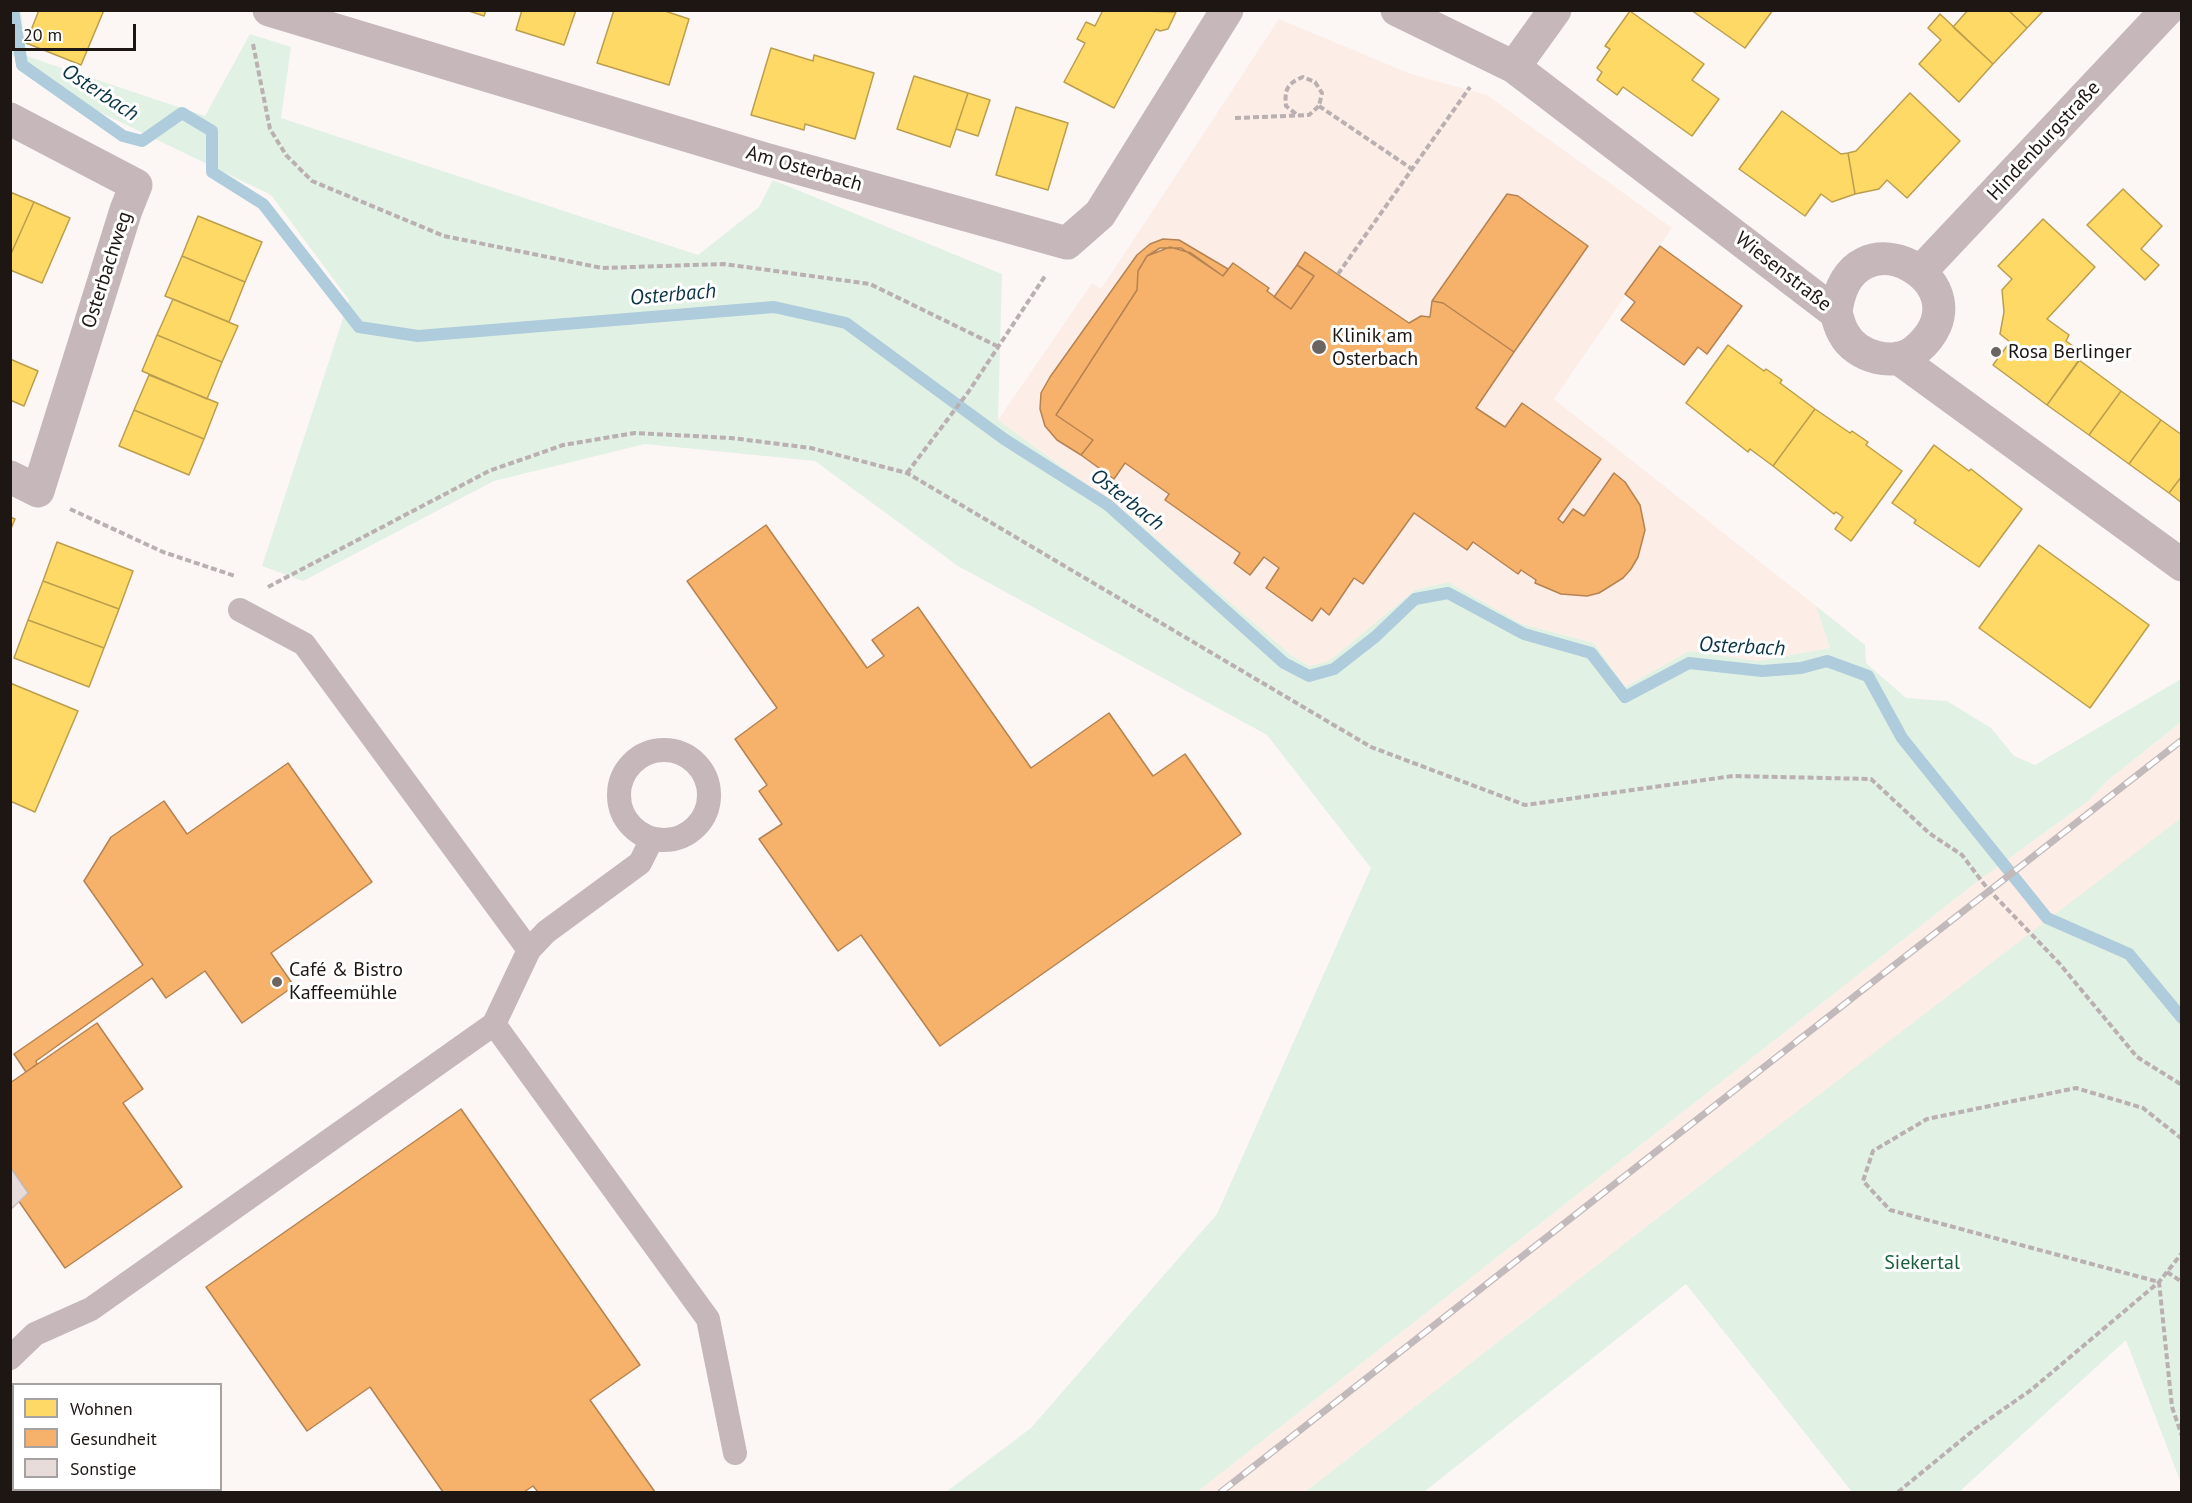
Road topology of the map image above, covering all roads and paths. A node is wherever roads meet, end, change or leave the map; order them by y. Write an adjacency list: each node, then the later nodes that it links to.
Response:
1 (1227, 10): 12 (street)
2 (1397, 10): 6 (street, Wiesenstraße)
3 (1555, 10): 6 (street)
4 (2167, 10): 13 (street, Hindenburgstraße)
5 (263, 23): 12 (street, Am Osterbach); 16 (path)
6 (1503, 62): 11 (path); 15 (street, Wiesenstraße)
7 (1320, 106): 8 (path); 8 (path); 11 (path)
8 (1296, 114): 9 (path)
9 (1235, 118)
10 (10, 119): 19 (street, Osterbachweg)
11 (1412, 169): 14 (path)
12 (1067, 243): 16 (path)
13 (1921, 270): 15 (street); 17 (street)
14 (1338, 274)
15 (1836, 313): 17 (street, Wiesenstraße)
16 (999, 347): 18 (path)
17 (1898, 358): 20 (street)
18 (907, 472): 22 (path); 27 (path)
19 (24, 484): 21 (path)
20 (2181, 566)
21 (237, 576)
22 (258, 584)
23 (240, 610): 25 (lane)
24 (652, 839): 25 (lane)
25 (529, 951): 26 (lane)
26 (494, 1024): 33 (lane); 35 (lane)
27 (2181, 1085)
28 (2181, 1139): 31 (path)
29 (2181, 1253): 30 (path)
30 (2167, 1272): 31 (path); 32 (path)
31 (2159, 1282): 34 (path); 36 (path)
32 (2181, 1282)
33 (10, 1358)
34 (2181, 1436)
35 (735, 1453)
36 (1898, 1492)

